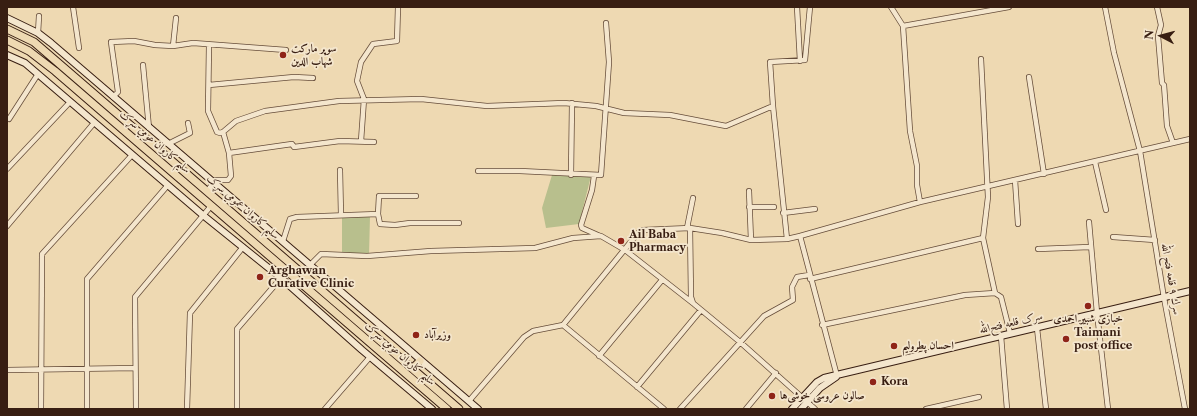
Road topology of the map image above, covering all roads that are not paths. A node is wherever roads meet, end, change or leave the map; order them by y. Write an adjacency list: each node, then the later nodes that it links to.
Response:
1 (73, 7): 19 (street)
2 (398, 7): 30 (street)
3 (797, 7): 23 (street)
4 (810, 7): 23 (street)
5 (891, 7): 13 (street)
6 (1009, 7): 13 (street)
7 (1105, 7): 45 (street, سرك ٩ قلعه فتح الله)
8 (1157, 7): 43 (street)
9 (39, 16): 15 (street)
10 (7, 18): 15 (street)
11 (176, 18): 18 (street)
12 (606, 24): 34 (street)
13 (903, 26): 63 (street)
14 (7, 29): 59 (main road, سلیم کاروان عمومي سړک)
15 (38, 32): 29 (street)
16 (7, 40): 64 (main road, سلیم کاروان عومي سړک)
17 (209, 45): 18 (street); 20 (street); 28 (street)
18 (173, 46): 29 (street)
19 (79, 48)
20 (286, 50)
21 (7, 55): 25 (street)
22 (981, 59): 58 (street)
23 (800, 61): 33 (street)
24 (143, 65): 38 (street)
25 (38, 74): 31 (street); 35 (street)
26 (1029, 77): 53 (street)
27 (313, 78): 28 (street)
28 (209, 85): 39 (street)
29 (114, 97): 38 (street)
30 (364, 99): 32 (street); 39 (street); 41 (street)
31 (70, 102): 36 (street); 49 (street)
32 (572, 104): 34 (street); 52 (street)
33 (773, 106): 34 (street); 69 (street)
34 (607, 109): 54 (street)
35 (9, 119)
36 (94, 123): 47 (street); 76 (street)
37 (188, 123): 44 (street)
38 (149, 128): 44 (street)
39 (224, 132): 46 (street)
40 (1190, 139): 43 (street)
41 (361, 141): 42 (street); 46 (street)
42 (374, 142)
43 (1173, 143): 45 (street)
44 (168, 144): 56 (street)
45 (1140, 151): 48 (street); 84 (street, سرك ٩ قلعه فتح الله)
46 (229, 153): 56 (street)
47 (132, 155): 57 (street); 115 (street)
48 (1095, 162): 53 (street); 68 (street)
49 (7, 169)
50 (340, 170): 71 (street)
51 (478, 171): 52 (street)
52 (571, 174): 54 (street)
53 (1044, 174): 55 (street)
54 (594, 176): 78 (street)
55 (1015, 180): 58 (street); 75 (street)
56 (213, 183): 59 (street); 85 (street)
57 (168, 185): 72 (street); 113 (street)
58 (987, 186): 63 (street); 81 (street)
59 (207, 191): 103 (main road, سلیم کاروان عمومي سړک)
60 (749, 191): 65 (street)
61 (416, 196): 70 (street)
62 (693, 198): 77 (street)
63 (920, 202): 79 (street)
64 (212, 206): 72 (street); 105 (main road, سلیم کاروان عومي سړک)
65 (749, 207): 66 (street); 83 (street)
66 (774, 207)
67 (815, 209): 69 (street)
68 (1106, 210)
69 (783, 213): 82 (street)
70 (378, 214): 71 (street); 74 (street)
71 (341, 215): 85 (street)
72 (204, 216): 86 (street); 111 (street)
73 (1089, 222): 87 (street)
74 (459, 223)
75 (1018, 224)
76 (7, 226)
77 (688, 228): 83 (street); 89 (street); 97 (street)
78 (601, 236): 89 (street); 90 (street)
79 (800, 236): 82 (street); 91 (street)
80 (1113, 237): 84 (street)
81 (983, 238): 91 (street); 95 (street)
82 (787, 239): 83 (street)
83 (751, 240)
84 (1155, 240): 96 (street, سرك ٩ قلعه فتح الله)
85 (283, 241): 90 (street)
86 (244, 247): 92 (street); 126 (street)
87 (1090, 247): 88 (street); 99 (street)
88 (1038, 249)
89 (625, 250): 93 (street); 100 (street)
90 (311, 264): 110 (street)
91 (810, 277): 101 (street); 107 (street)
92 (280, 278): 109 (street); 127 (street)
93 (662, 280): 97 (street); 108 (street)
94 (1190, 291): 96 (street, سرک قلعه فتح‌الله)
95 (995, 293): 101 (street); 104 (street)
96 (1164, 298): 99 (street, سرک قلعه فتح‌الله); 142 (street, سرك ٩ قلعه فتح الله)
97 (694, 304): 98 (street)
98 (701, 310): 107 (street); 118 (street)
99 (1097, 313): 102 (street, سرک قلعه فتح‌الله); 141 (street)
100 (563, 325): 108 (street); 121 (street)
101 (822, 325): 117 (street)
102 (1038, 328): 104 (street, سرک قلعه فتح‌الله); 140 (street)
103 (367, 329): 105 (main road); 112 (main road, سلیم کاروان عمومي سړک)
104 (1010, 333): 106 (street, سرک قلعه فتح‌الله)
105 (361, 334): 129 (main road, سلیم کاروان عومي سړک)
106 (1001, 336): 117 (street, سرک قلعه فتح‌الله); 139 (street)
107 (740, 342): 116 (street); 133 (street)
108 (599, 356): 118 (street)
109 (370, 358): 122 (street); 128 (street)
110 (420, 361): 112 (main road); 121 (street)
111 (135, 368): 113 (street); 125 (street)
112 (413, 368): 130 (main road, سلیم کاروان عمومي سړک)
113 (88, 369): 115 (street); 124 (street)
114 (7, 370): 115 (street)
115 (41, 370): 123 (street)
116 (776, 373): 120 (street); 134 (street)
117 (837, 376): 120 (street, سرک قلعه فتح‌الله)
118 (637, 387): 132 (street)
119 (979, 397): 138 (street)
120 (805, 400): 135 (street, سرک قلعه فتح‌الله); 136 (street, سرک قلعه فتح‌الله); 137 (street)
121 (469, 401): 131 (street)
122 (428, 408)
123 (42, 409)
124 (87, 409)
125 (136, 409)
126 (187, 409)
127 (238, 409)
128 (325, 409)
129 (447, 409)
130 (459, 409)
131 (478, 409)
132 (664, 409)
133 (680, 409)
134 (746, 409)
135 (792, 409)
136 (801, 409)
137 (815, 409)
138 (926, 409)
139 (1007, 409)
140 (1046, 409)
141 (1108, 409)
142 (1185, 409)

